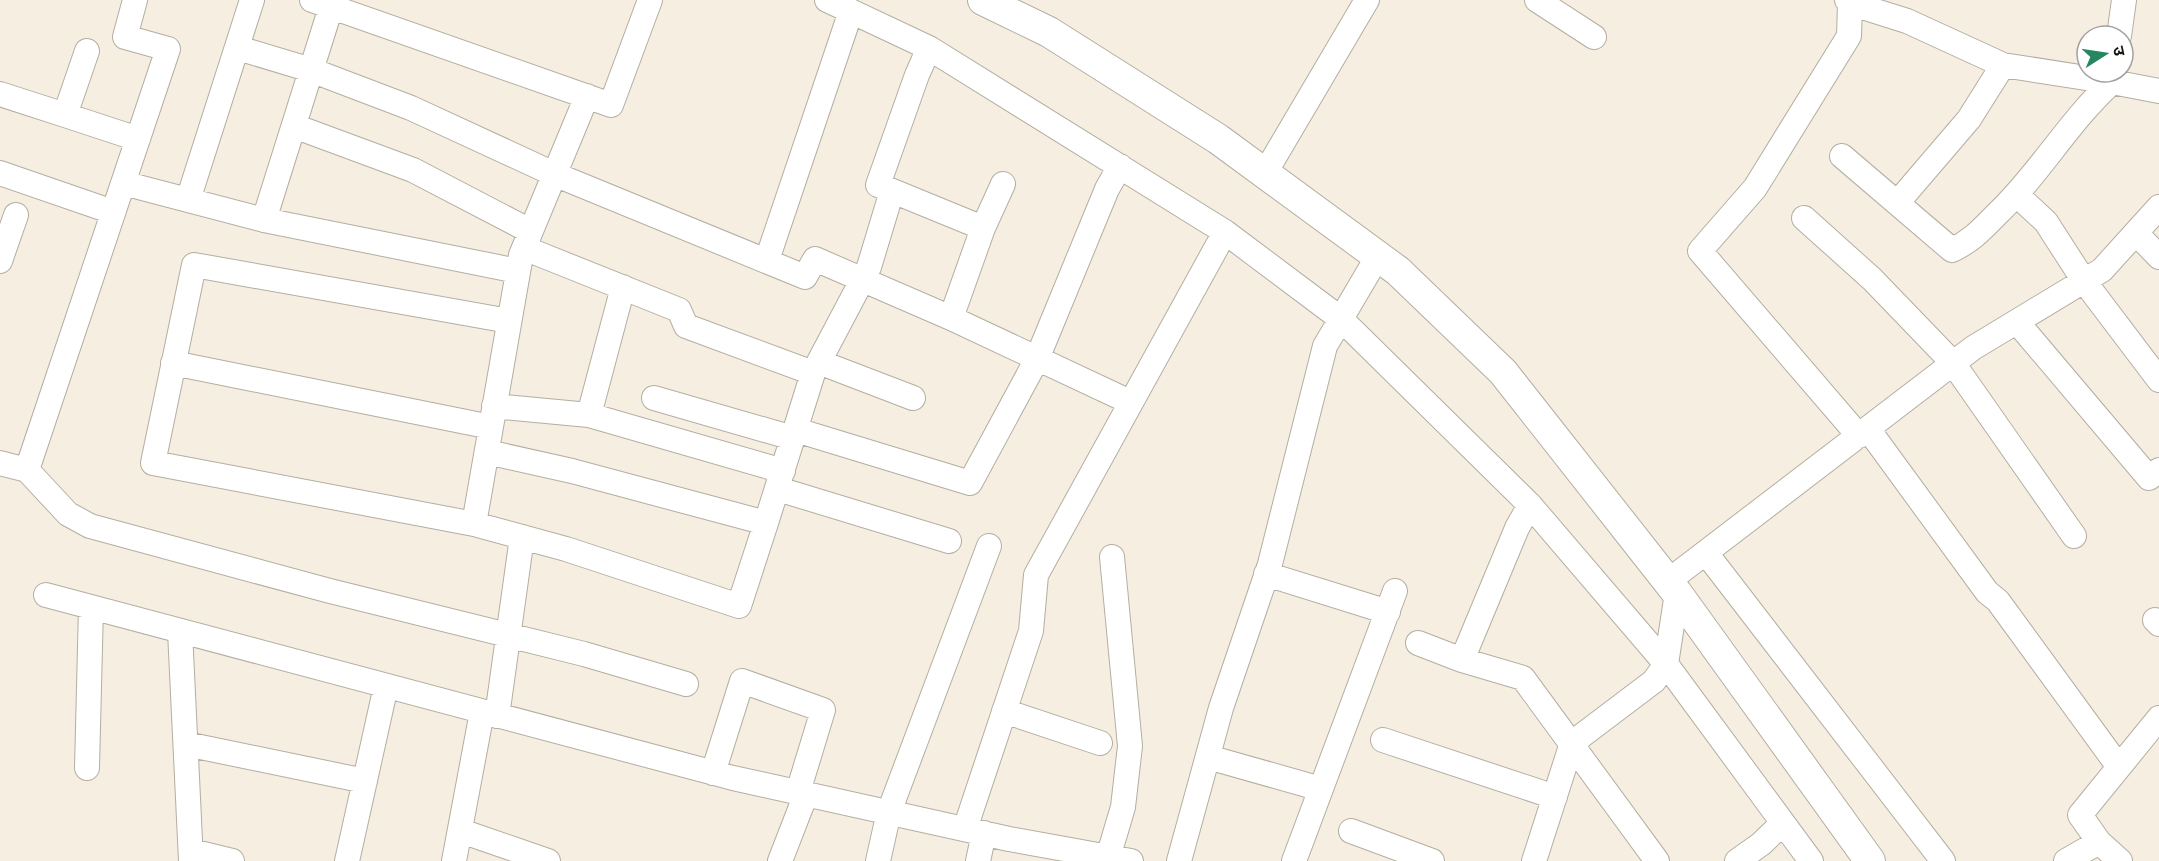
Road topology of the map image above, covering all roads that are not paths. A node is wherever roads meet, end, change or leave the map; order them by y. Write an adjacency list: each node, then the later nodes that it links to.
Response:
1 (135, 0): 27 (street)
2 (252, 0): 14 (street)
3 (650, 0): 24 (street)
4 (826, 0): 11 (street)
5 (983, 0): 30 (main road)
6 (1367, 0): 30 (street)
7 (1537, 0): 13 (street)
8 (2124, 0): 12 (street)
9 (1848, 1): 17 (street); 71 (street)
10 (322, 3): 18 (street); 24 (street)
11 (851, 11): 15 (street); 50 (street)
12 (2121, 24)
13 (1594, 37)
14 (238, 48): 18 (street); 37 (street)
15 (930, 48): 29 (street); 35 (street)
16 (87, 51): 25 (street)
17 (2002, 65): 19 (street); 38 (street)
18 (311, 70): 26 (street); 32 (street)
19 (2075, 73)
20 (2107, 84): 36 (street)
21 (2135, 84): 22 (street)
22 (2159, 91)
23 (0, 94): 25 (street)
24 (587, 96): 32 (street)
25 (65, 115): 27 (street)
26 (294, 126): 43 (street); 47 (street)
27 (138, 139): 33 (street)
28 (1842, 156): 38 (street)
29 (1120, 166): 45 (street); 60 (street)
30 (1265, 173): 48 (main road)
31 (0, 174): 40 (street)
32 (554, 174): 47 (street); 50 (street)
33 (123, 183): 37 (street); 40 (street)
34 (1003, 184): 44 (street)
35 (892, 191): 44 (street); 53 (street)
36 (2017, 195): 38 (street); 54 (street)
37 (188, 200): 43 (street)
38 (1898, 202)
39 (2159, 207): 46 (street)
40 (113, 212): 74 (street)
41 (15, 215): 51 (street)
42 (1804, 218): 62 (street)
43 (264, 220): 52 (street)
44 (983, 228): 56 (street)
45 (1225, 232): 57 (street); 67 (street)
46 (2136, 233): 49 (street); 54 (street)
47 (527, 239): 52 (street); 55 (street)
48 (1378, 256): 57 (street); 87 (main road)
49 (2159, 257)
50 (766, 260): 53 (street)
51 (0, 261)
52 (518, 271): 58 (street)
53 (862, 280): 56 (street); 63 (street)
54 (2084, 281): 59 (street); 64 (street)
55 (623, 287): 63 (street); 68 (street)
56 (951, 318): 60 (street)
57 (1341, 319): 77 (street); 86 (street)
58 (509, 321): 61 (street); 69 (street)
59 (2017, 322): 62 (street); 75 (street)
60 (1037, 359): 67 (street); 70 (street)
61 (173, 363): 69 (street); 79 (street)
62 (1953, 363): 71 (street); 80 (street)
63 (816, 368): 66 (street); 70 (street)
64 (2159, 380)
65 (654, 398): 70 (street)
66 (913, 398)
67 (1130, 402): 97 (street)
68 (589, 415): 69 (street); 76 (street)
69 (493, 416): 72 (street)
70 (795, 434): 76 (street)
71 (1859, 436): 84 (street); 105 (street)
72 (487, 452): 78 (street); 79 (street)
73 (0, 463): 74 (street)
74 (27, 470): 91 (street)
75 (2156, 479)
76 (780, 480): 78 (street); 82 (street)
77 (1530, 505): 93 (street); 94 (street)
78 (766, 523): 81 (street)
79 (474, 524): 81 (street)
80 (2074, 536)
81 (522, 537): 91 (street)
82 (948, 541)
83 (989, 546): 112 (street)
84 (1706, 553): 87 (street); 136 (street)
85 (1112, 557): 120 (street)
86 (1266, 574): 104 (street); 109 (street)
87 (1672, 587): 94 (street); 135 (main road)
88 (46, 595): 89 (street)
89 (91, 607): 90 (street); 106 (street)
90 (180, 631): 96 (street); 103 (street)
91 (508, 635): 95 (street); 98 (street)
92 (1418, 644): 93 (street)
93 (1461, 660): 101 (street)
94 (1666, 664): 101 (street); 113 (street)
95 (686, 684)
96 (386, 686): 98 (street); 108 (street)
97 (1004, 711): 102 (street); 115 (street)
98 (489, 714): 107 (street); 114 (street)
99 (2159, 718): 105 (street)
100 (1383, 740): 111 (street)
101 (1572, 742): 111 (street); 132 (street)
102 (1100, 743)
103 (186, 744): 108 (street); 119 (street)
104 (1208, 757): 109 (street); 128 (street)
105 (2119, 767): 117 (street)
106 (87, 768)
107 (713, 772): 110 (street); 110 (street)
108 (364, 781): 122 (street)
109 (1321, 789): 129 (street)
110 (802, 793): 112 (street); 125 (street)
111 (1555, 797): 131 (street)
112 (889, 812): 115 (street); 126 (street)
113 (1783, 823): 133 (street); 134 (street)
114 (461, 831): 123 (street); 124 (street)
115 (974, 831): 120 (street); 127 (street)
116 (1351, 831): 118 (street)
117 (2099, 842): 137 (street); 138 (street)
118 (1401, 855): 130 (street)
119 (191, 856): 121 (street)
120 (1116, 860)
121 (232, 861)
122 (347, 861)
123 (454, 861)
124 (548, 861)
125 (780, 861)
126 (878, 861)
127 (978, 861)
128 (1179, 861)
129 (1294, 861)
130 (1432, 861)
131 (1535, 861)
132 (1657, 861)
133 (1737, 861)
134 (1811, 861)
135 (1870, 861)
136 (1943, 861)
137 (2066, 861)
138 (2120, 861)

